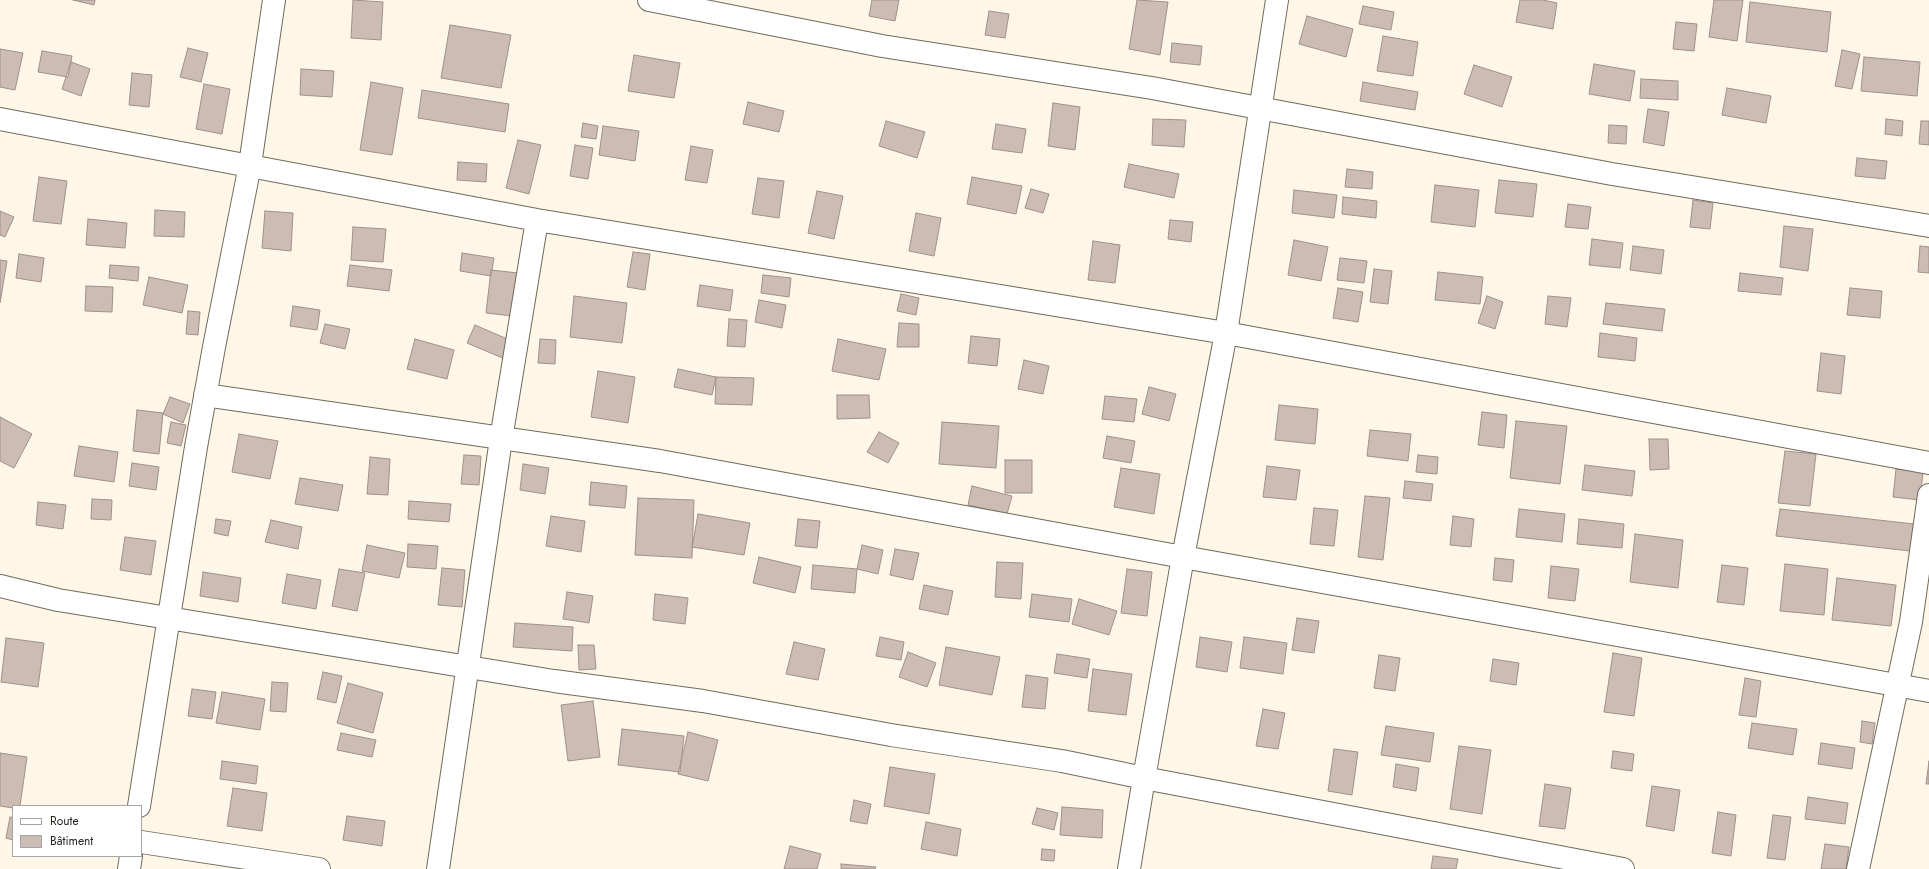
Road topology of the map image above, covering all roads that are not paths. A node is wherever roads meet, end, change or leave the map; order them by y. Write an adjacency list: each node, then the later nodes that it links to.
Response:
1 (274, 0): 6 (street)
2 (649, 0): 4 (street)
3 (1277, 0): 4 (street)
4 (1261, 108): 8 (street); 9 (street)
5 (0, 119): 6 (street)
6 (250, 165): 7 (street); 10 (street)
7 (537, 220): 9 (street); 11 (street)
8 (1929, 226)
9 (1226, 333): 12 (street); 14 (street)
10 (205, 395): 11 (street); 16 (street)
11 (501, 439): 14 (street); 17 (street)
12 (1929, 463)
13 (1929, 494): 18 (street)
14 (1183, 557): 18 (street); 20 (street)
15 (0, 586): 16 (street)
16 (168, 617): 17 (street); 21 (street)
17 (467, 667): 20 (street); 26 (street)
18 (1897, 686): 19 (street); 29 (street)
19 (1929, 691)
20 (1144, 778): 27 (street); 28 (street)
21 (139, 805)
22 (142, 842): 25 (street)
23 (131, 857): 24 (street)
24 (129, 869)
25 (319, 869)
26 (438, 869)
27 (1130, 869)
28 (1623, 869)
29 (1858, 869)

